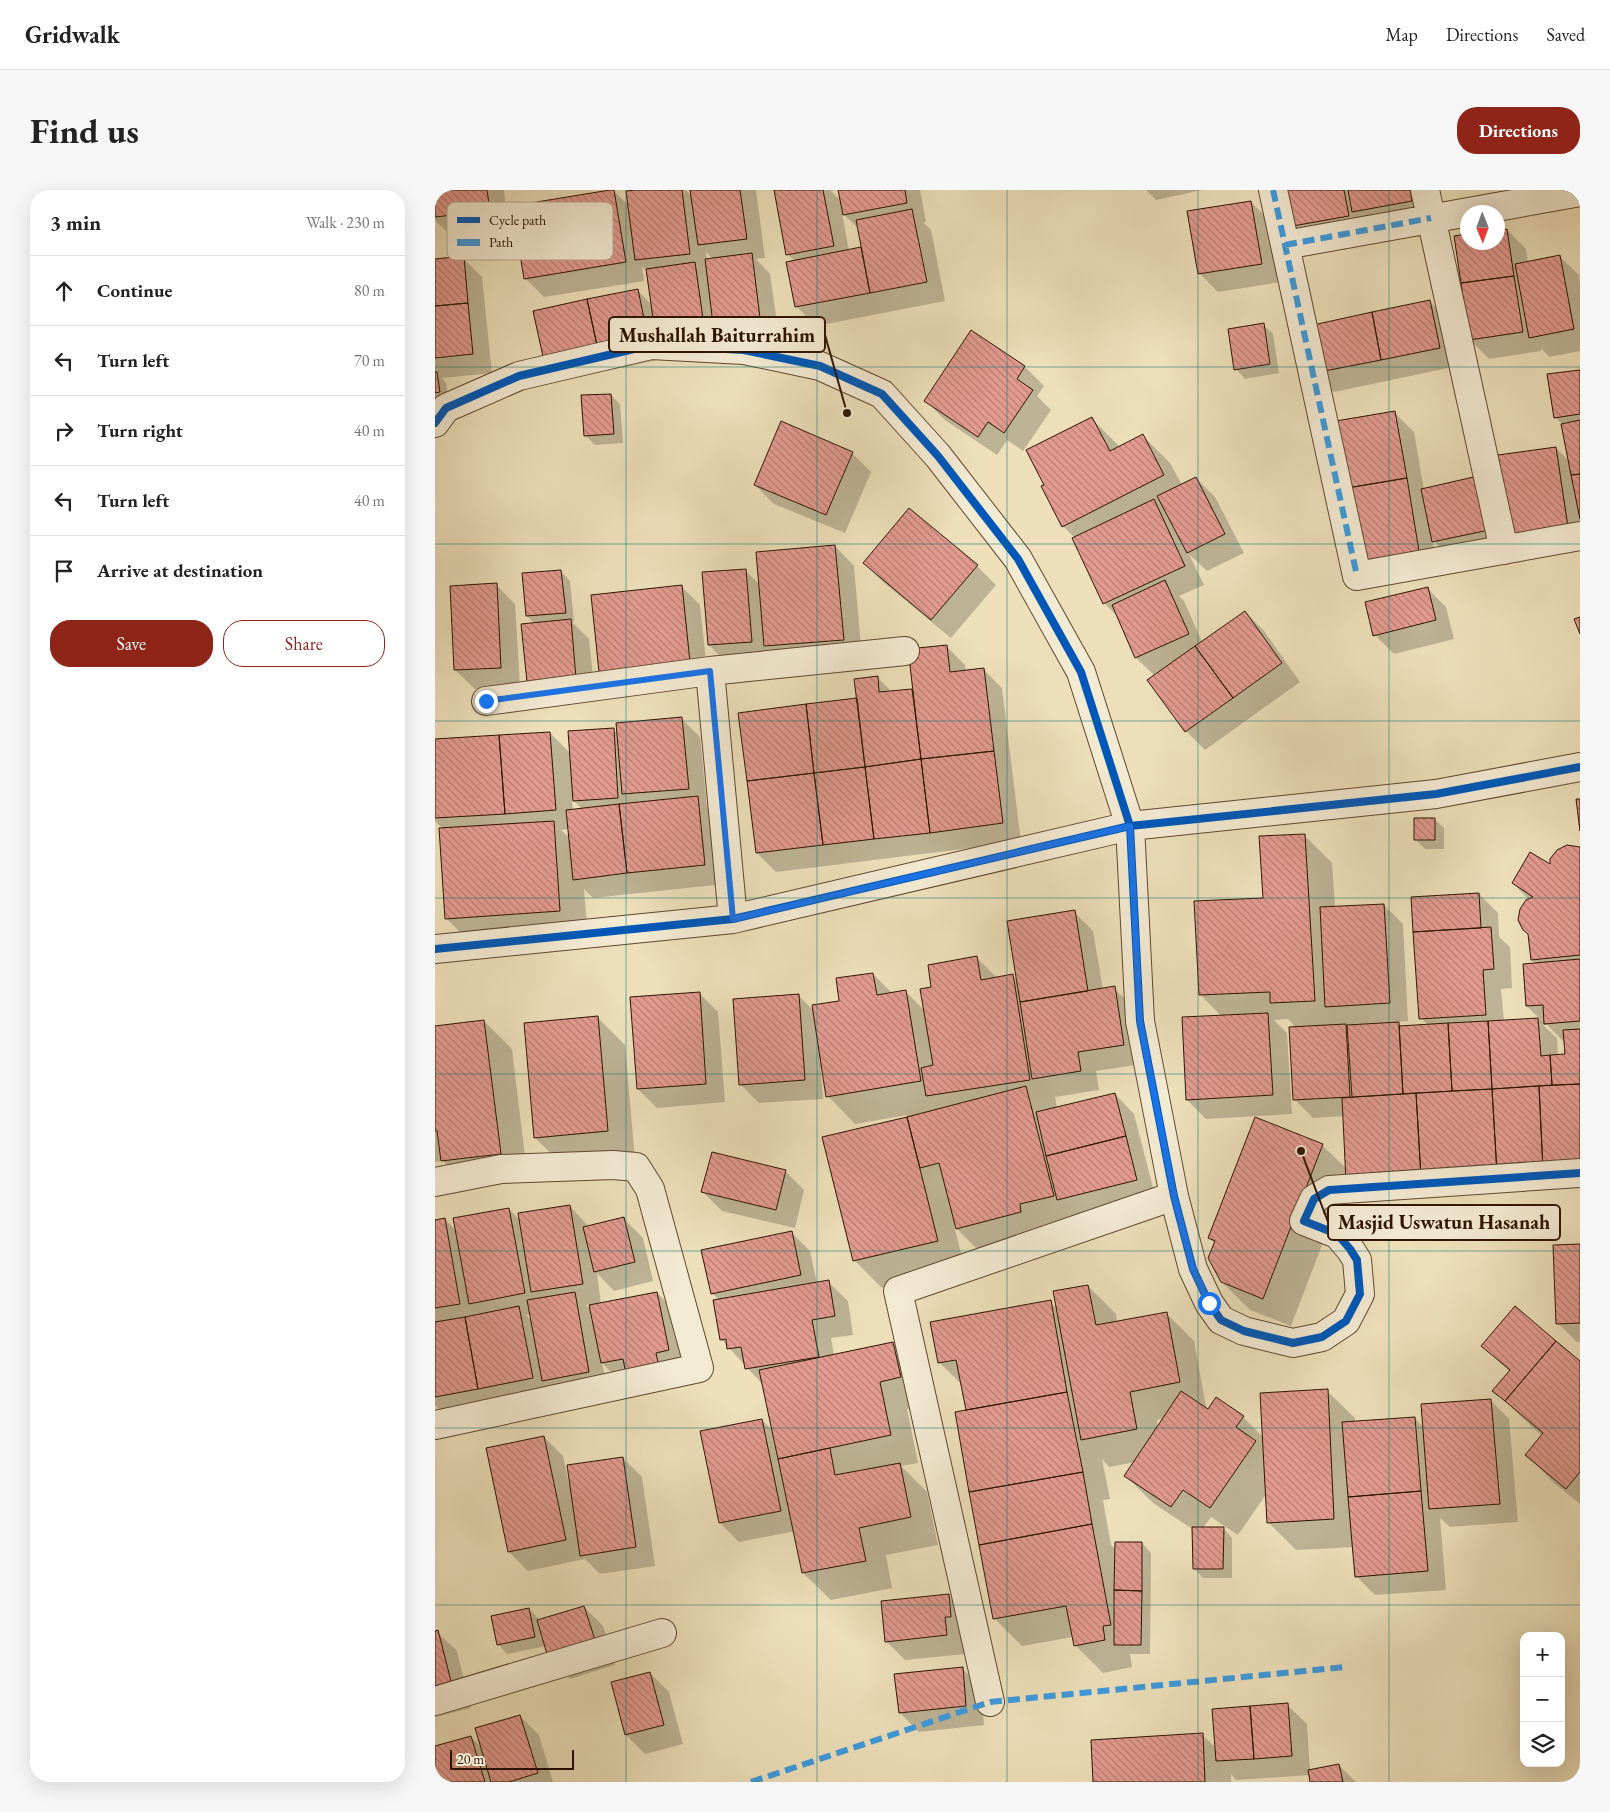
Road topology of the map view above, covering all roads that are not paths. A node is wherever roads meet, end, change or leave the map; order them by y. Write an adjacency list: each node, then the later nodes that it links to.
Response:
1 (1273, 190): 5 (street)
2 (1425, 190): 4 (street)
3 (1580, 192): 4 (street)
4 (1431, 218): 5 (street); 8 (street)
5 (1285, 245): 8 (street)
6 (435, 423): 13 (street)
7 (1580, 536): 8 (street)
8 (1504, 550)
9 (905, 651): 10 (street)
10 (710, 671): 11 (street); 14 (street)
11 (486, 701)
12 (1580, 767): 13 (street)
13 (1130, 826): 14 (street); 18 (street)
14 (733, 919): 15 (street)
15 (435, 949)
16 (1580, 1172): 18 (street)
17 (435, 1182): 19 (street)
18 (1174, 1196): 22 (street)
19 (435, 1425)
20 (662, 1633): 21 (street)
21 (435, 1701)
22 (990, 1702)

